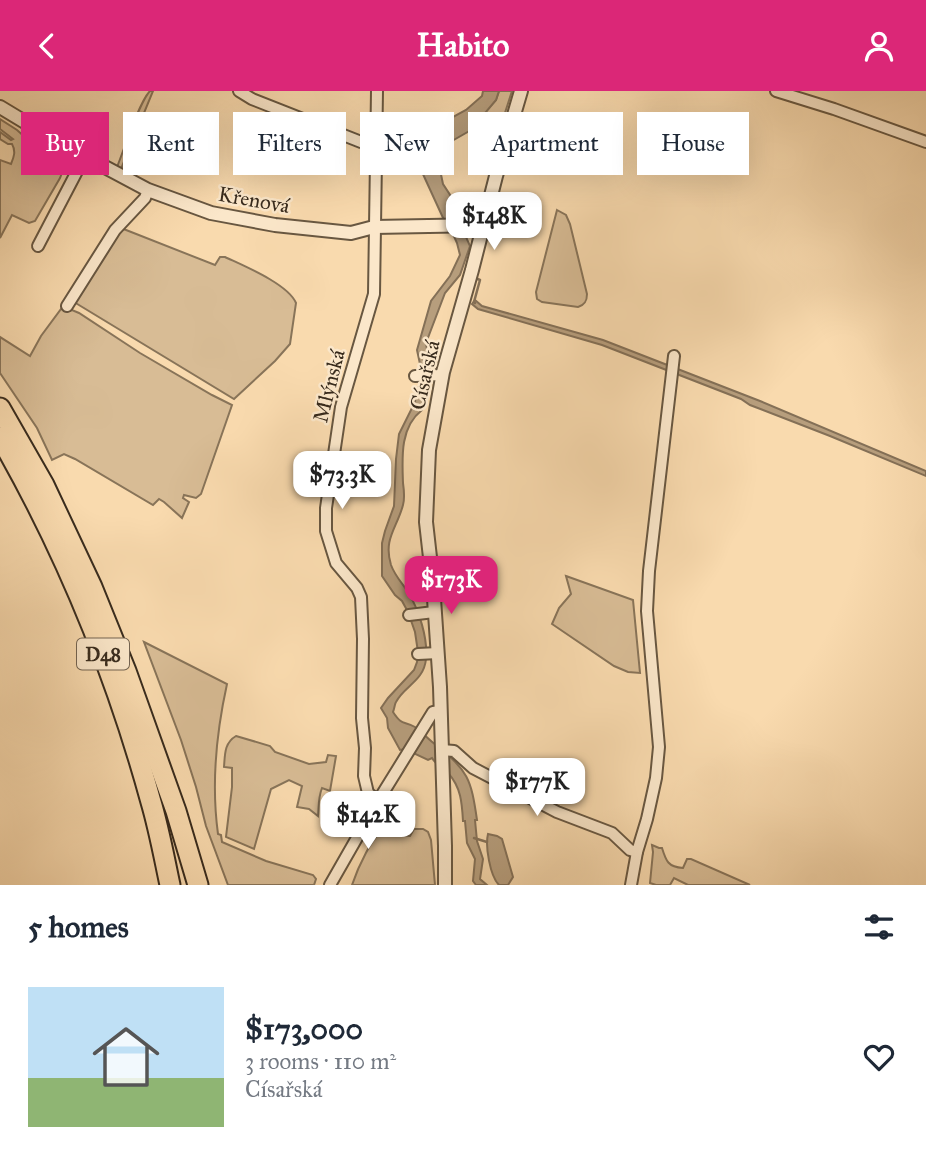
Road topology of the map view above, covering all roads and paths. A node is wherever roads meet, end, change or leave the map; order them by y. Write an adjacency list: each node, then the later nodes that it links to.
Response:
1 (239, 91): 8 (street)
2 (377, 91): 6 (street, Mlýnská)
3 (521, 91): 14 (street, Císařská)
4 (776, 91): 9 (street)
5 (0, 107): 7 (street, Křenová)
6 (377, 112)
7 (21, 119)
8 (360, 142)
9 (926, 142)
10 (109, 169): 13 (street, Křenová)
11 (75, 175): 16 (street)
12 (375, 175): 15 (street, Mlýnská)
13 (148, 190): 15 (street, Křenová); 17 (street)
14 (483, 225): 15 (street, Křenová); 19 (street, Císařská)
15 (374, 227): 28 (street, Mlýnská)
16 (38, 246)
17 (67, 306)
18 (674, 356): 29 (street)
19 (443, 375): 20 (street); 23 (street, Císařská)
20 (422, 376)
21 (0, 408): 26 (highway, D48)
22 (0, 437): 30 (highway, D48)
23 (434, 612): 24 (street); 25 (street, Císařská)
24 (414, 614)
25 (441, 711): 27 (street, Císařská); 28 (street)
26 (144, 724): 31 (highway, D48); 32 (highway)
27 (442, 750): 29 (street); 34 (street, Císařská)
28 (378, 801): 33 (street)
29 (637, 852): 35 (street)
30 (170, 885)
31 (184, 885)
32 (198, 885)
33 (330, 885)
34 (445, 885)
35 (631, 885)

